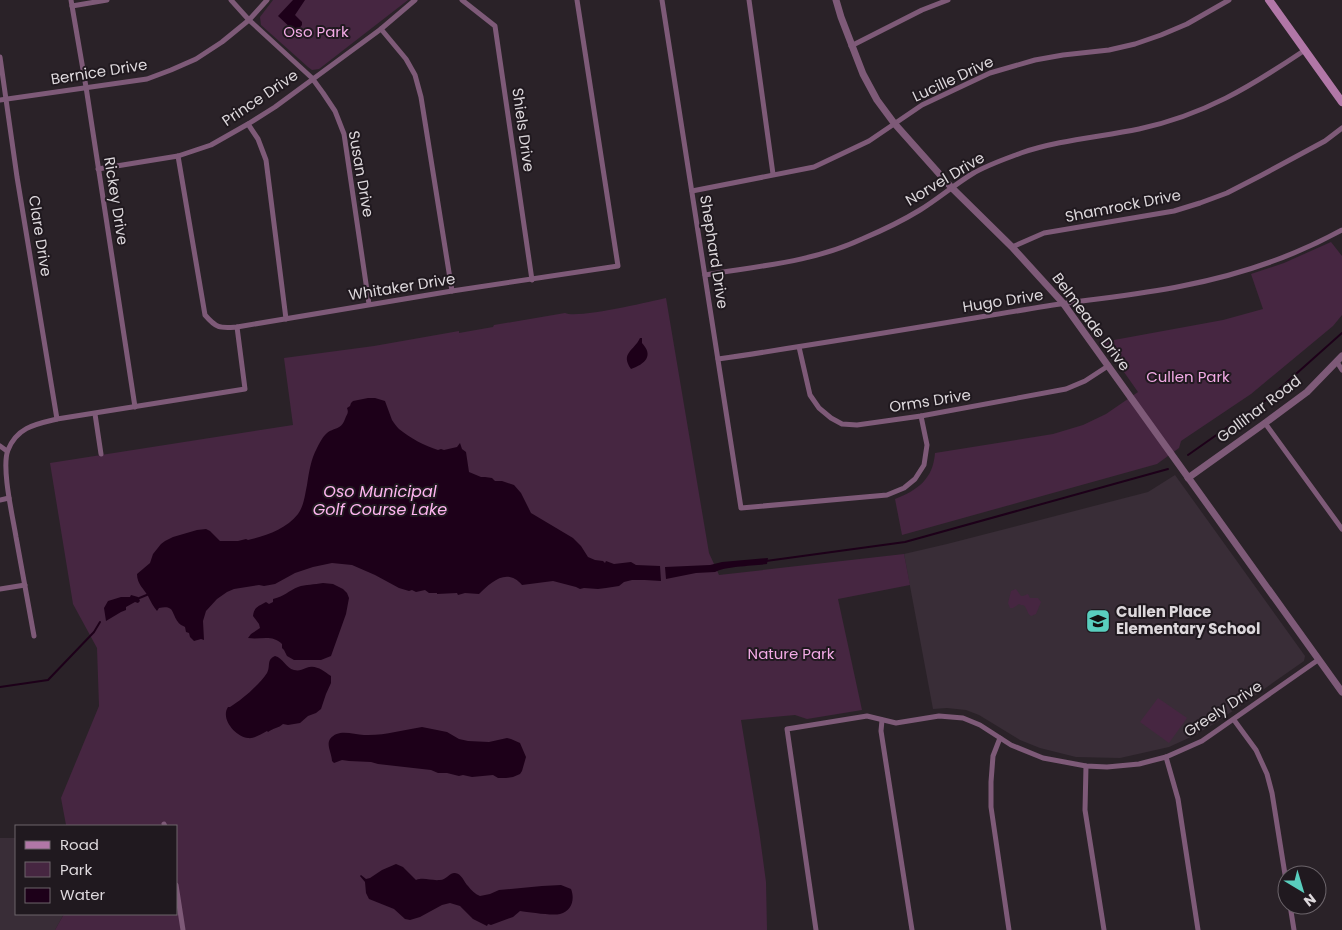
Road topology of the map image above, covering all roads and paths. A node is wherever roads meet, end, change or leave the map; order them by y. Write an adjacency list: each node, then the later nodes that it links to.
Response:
1 (107, 0): 13 (street)
2 (231, 0): 14 (street, Susan Drive)
3 (267, 0): 14 (street, Bernice Drive)
4 (415, 0): 15 (street, Prince Drive)
5 (462, 0): 35 (street, Shiels Drive)
6 (577, 0): 35 (street, Whitaker Drive)
7 (662, 0): 31 (street, Shephard Drive)
8 (749, 0): 29 (street)
9 (836, 0): 16 (street, Belmeade Drive)
10 (948, 0): 16 (street)
11 (1228, 0): 24 (street, Lucille Drive)
12 (1269, 0): 17 (main road)
13 (71, 3): 20 (street, Rickey Drive)
14 (249, 20): 19 (street, Susan Drive); 20 (street, Bernice Drive)
15 (381, 29): 19 (street, Prince Drive); 36 (street)
16 (852, 46): 24 (street, Belmeade Drive)
17 (1304, 50): 23 (main road); 30 (street, Norvel Drive)
18 (0, 57): 21 (street, Clare Drive)
19 (312, 78): 25 (street, Prince Drive); 38 (street, Susan Drive)
20 (86, 87): 21 (street, Bernice Drive); 28 (street, Rickey Drive)
21 (7, 99): 22 (street, Bernice Drive); 50 (street, Clare Drive)
22 (0, 100)
23 (1342, 102)
24 (894, 123): 29 (street, Lucille Drive); 30 (street, Belmeade Drive)
25 (248, 124): 27 (street, Prince Drive); 39 (street)
26 (1342, 128): 33 (street, Shamrock Drive)
27 (178, 156): 28 (street, Prince Drive); 40 (street, Whitaker Drive)
28 (98, 169): 47 (street, Rickey Drive)
29 (773, 174): 31 (street, Lucille Drive)
30 (951, 188): 33 (street, Belmeade Drive); 34 (street, Norvel Drive)
31 (692, 191): 34 (street, Shephard Drive)
32 (1342, 230): 37 (street, Hugo Drive)
33 (1012, 247): 37 (street, Belmeade Drive)
34 (705, 274): 43 (street, Shephard Drive)
35 (532, 280): 36 (street, Whitaker Drive)
36 (452, 291): 38 (street, Whitaker Drive)
37 (1063, 303): 41 (street, Hugo Drive); 45 (street, Belmeade Drive)
38 (369, 304): 39 (street, Whitaker Drive)
39 (286, 319): 40 (street, Whitaker Drive)
40 (237, 327): 47 (street)
41 (799, 347): 43 (street, Hugo Drive); 49 (street, Orms Drive)
42 (1342, 356): 44 (street, Gollihar Road)
43 (718, 359): 49 (street, Shephard Drive)
44 (1336, 362): 46 (street); 51 (street, Gollihar Road)
45 (1108, 366): 49 (street, Orms Drive); 55 (street, Belmeade Drive)
46 (1342, 370)
47 (135, 407): 48 (street)
48 (95, 414): 50 (street); 54 (street)
49 (921, 416)
50 (57, 419): 53 (street)
51 (1266, 424): 55 (street, Gollihar Road); 58 (street)
52 (0, 446): 53 (street)
53 (7, 451): 56 (street)
54 (101, 454)
55 (1188, 478): 62 (street, Belmeade Drive)
56 (9, 498): 57 (street); 59 (street)
57 (0, 500)
58 (1342, 529)
59 (25, 585): 60 (street); 61 (street)
60 (0, 589)
61 (34, 636)
62 (1318, 660): 63 (street, Belmeade Drive); 65 (street, Greely Drive)
63 (1342, 692)
64 (882, 720): 66 (street, Greely Drive); 73 (street, Greely Drive); 74 (street)
65 (1234, 720): 67 (street, Greely Drive); 69 (street)
66 (1000, 738): 68 (street, Greely Drive); 75 (street)
67 (1166, 757): 68 (street, Greely Drive); 77 (street)
68 (1086, 766): 76 (street)
69 (1283, 865)
70 (178, 898): 72 (street)
71 (1292, 915): 78 (street)
72 (183, 930)
73 (816, 930)
74 (912, 930)
75 (1009, 930)
76 (1104, 930)
77 (1198, 930)
78 (1294, 930)

